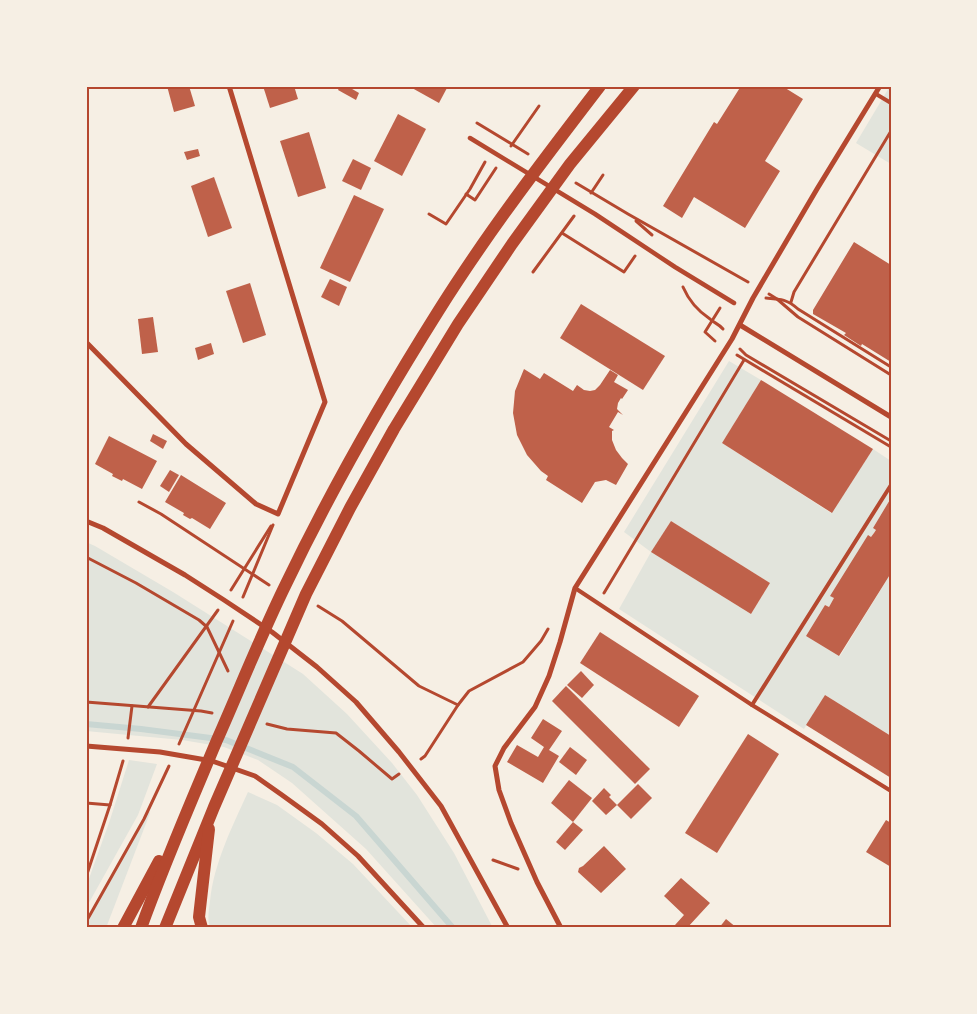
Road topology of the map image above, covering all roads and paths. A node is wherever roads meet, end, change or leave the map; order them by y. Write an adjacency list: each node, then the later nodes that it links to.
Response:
1 (229, 86): 38 (street)
2 (600, 86): 42 (main road)
3 (634, 86): 65 (main road)
4 (880, 86): 5 (street)
5 (876, 94): 6 (lane); 26 (street)
6 (891, 103)
7 (540, 106): 12 (path)
8 (478, 123): 11 (path)
9 (891, 131): 28 (path)
10 (470, 138): 23 (street)
11 (502, 138)
12 (508, 151)
13 (498, 166): 16 (path)
14 (478, 174): 16 (path)
15 (603, 175): 17 (path)
16 (466, 194): 20 (path)
17 (588, 197)
18 (603, 200): 21 (path)
19 (578, 211): 22 (path)
20 (429, 214)
21 (628, 214)
22 (562, 233): 23 (path); 24 (path)
23 (642, 245): 25 (street)
24 (533, 272)
25 (726, 298): 27 (street); 31 (path)
26 (753, 298): 28 (path); 29 (street)
27 (734, 302)
28 (791, 302): 33 (path)
29 (740, 325): 31 (street); 34 (street)
30 (86, 342): 38 (street)
31 (725, 349): 32 (path); 43 (street)
32 (744, 360): 35 (path); 45 (path)
33 (891, 367)
34 (891, 417)
35 (891, 448)
36 (891, 485): 53 (lane)
37 (139, 502): 41 (path)
38 (278, 514): 41 (path); 46 (path)
39 (86, 521): 44 (street)
40 (86, 558): 50 (path)
41 (245, 569): 42 (path); 44 (path)
42 (279, 586): 66 (main road)
43 (575, 588): 45 (lane); 68 (street)
44 (224, 600): 50 (path); 61 (street)
45 (598, 603): 53 (lane)
46 (240, 606)
47 (317, 606): 52 (path)
48 (236, 614): 58 (path)
49 (550, 626): 52 (path)
50 (207, 627): 54 (path)
51 (86, 702): 54 (path)
52 (458, 705): 61 (path)
53 (752, 705): 62 (lane)
54 (132, 706): 56 (path)
55 (272, 725): 61 (path)
56 (129, 735)
57 (86, 746): 75 (street)
58 (177, 748)
59 (123, 759): 64 (path)
60 (169, 766): 70 (path)
61 (410, 766): 76 (street)
62 (891, 792)
63 (86, 803): 64 (path)
64 (110, 805): 69 (path)
65 (212, 810): 73 (main road); 74 (main road)
66 (185, 813): 71 (main road); 72 (main road)
67 (493, 860): 68 (path)
68 (532, 870): 77 (street)
69 (86, 877)
70 (86, 922)
71 (123, 928)
72 (141, 928)
73 (165, 928)
74 (202, 928)
75 (424, 928)
76 (508, 928)
77 (561, 928)

